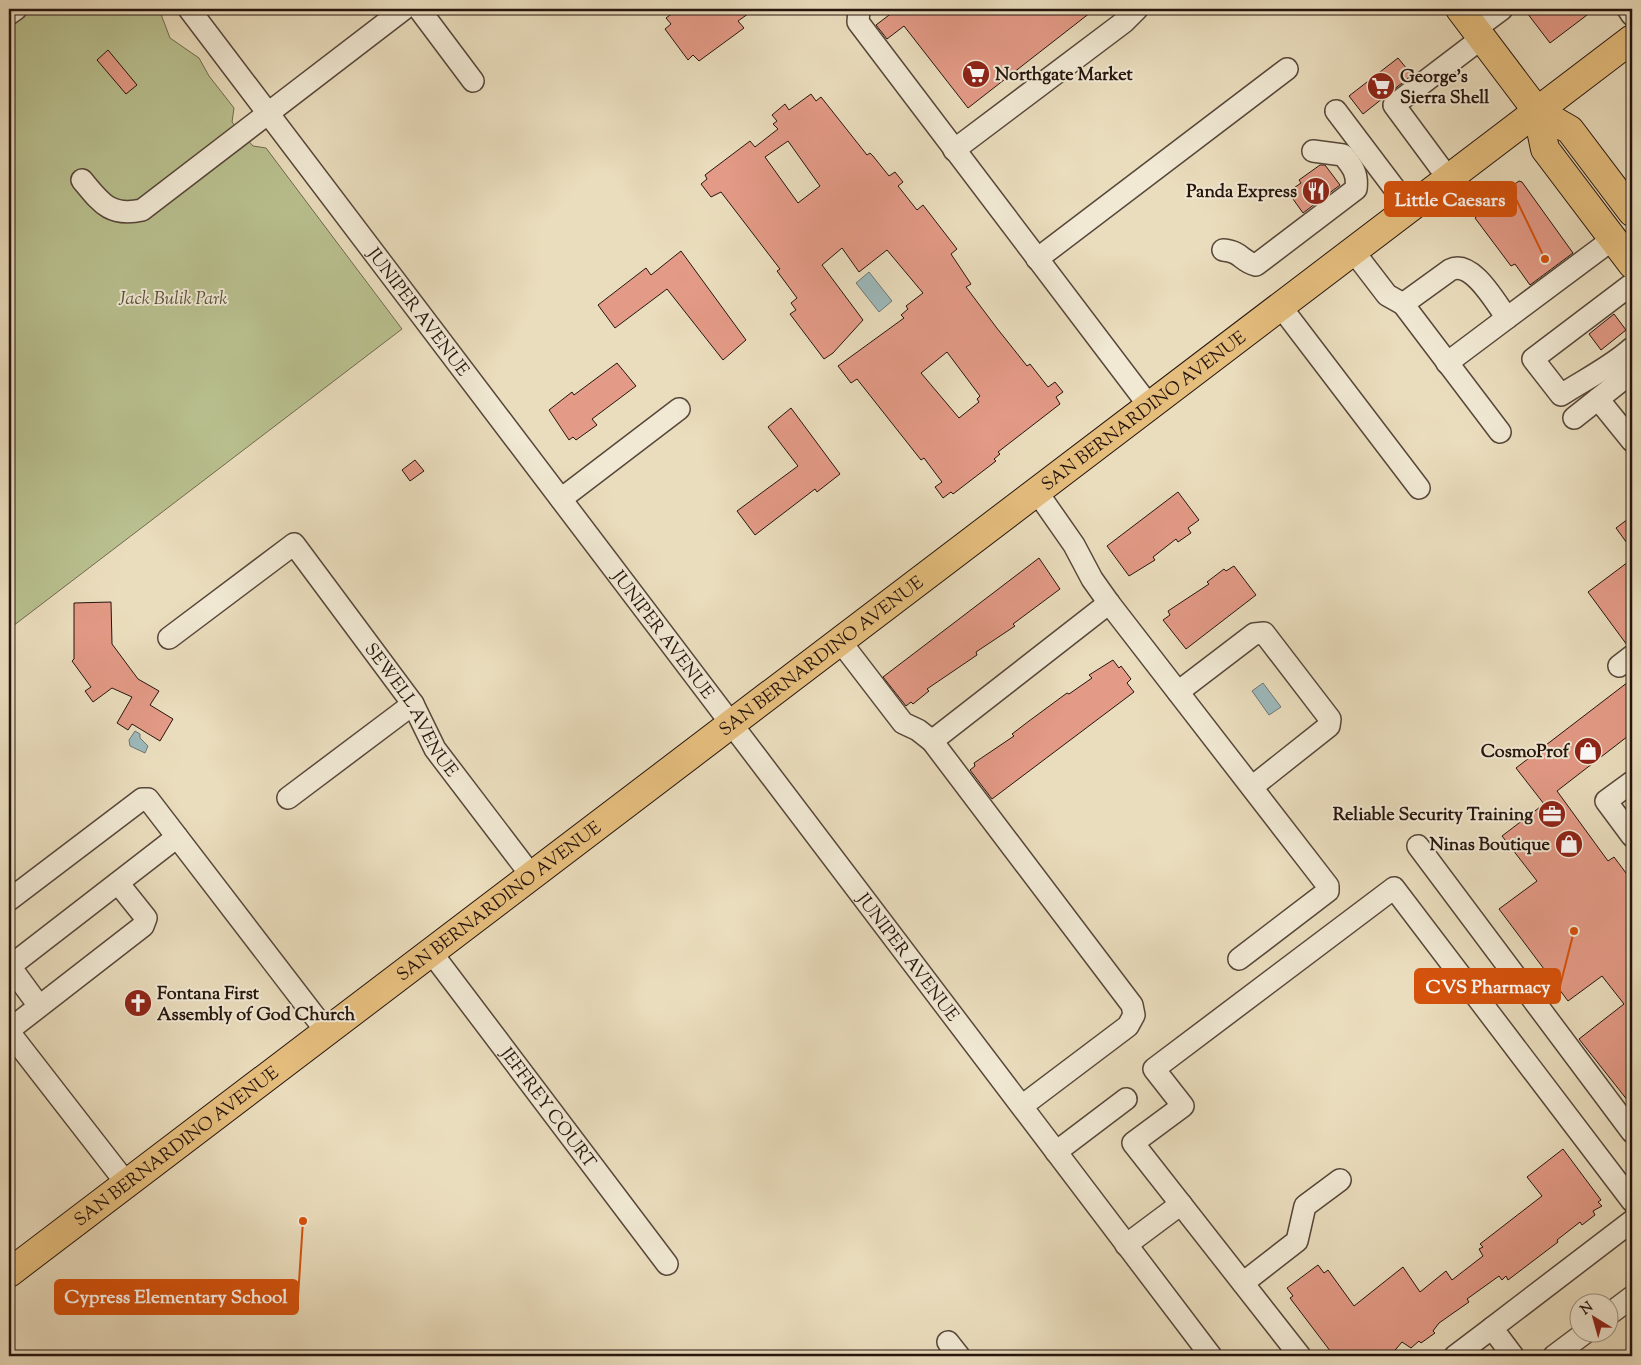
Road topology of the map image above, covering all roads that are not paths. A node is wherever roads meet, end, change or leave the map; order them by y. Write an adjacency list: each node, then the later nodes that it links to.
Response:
1 (16, 9): 9 (street)
2 (189, 9): 17 (street, JUNIPER AVENUE)
3 (404, 9): 17 (street)
4 (419, 9): 14 (street)
5 (859, 9): 18 (street)
6 (1137, 9): 18 (street)
7 (1502, 9): 11 (street)
8 (1628, 9): 10 (street)
9 (9, 14)
10 (1632, 15)
11 (1472, 25): 16 (main road); 20 (street)
12 (1629, 48): 16 (main road, SAN BERNARDINO AVENUE)
13 (1287, 70): 27 (street)
14 (472, 81)
15 (1336, 111): 22 (street)
16 (1537, 111): 20 (main road, SAN BERNARDINO AVENUE); 23 (main road); 24 (main road)
17 (267, 112): 21 (street); 44 (street, JUNIPER AVENUE)
18 (954, 150): 27 (street)
19 (1313, 151): 25 (street)
20 (1448, 178): 22 (main road, SAN BERNARDINO AVENUE)
21 (82, 180)
22 (1410, 209): 26 (main road, SAN BERNARDINO AVENUE)
23 (1632, 212)
24 (1613, 239): 28 (main road); 32 (street)
25 (1223, 250)
26 (1354, 252): 30 (street); 31 (main road, SAN BERNARDINO AVENUE)
27 (1037, 259): 37 (street)
28 (1632, 264)
29 (1632, 284): 33 (street)
30 (1403, 304): 32 (street); 34 (street)
31 (1280, 307): 37 (main road, SAN BERNARDINO AVENUE); 42 (street)
32 (1507, 318): 34 (street)
33 (1632, 348)
34 (1447, 363): 40 (street)
35 (1632, 372): 36 (street)
36 (1598, 399): 39 (street); 41 (street)
37 (1150, 407): 43 (main road, SAN BERNARDINO AVENUE)
38 (678, 409): 44 (street)
39 (1574, 418)
40 (1500, 432)
41 (1632, 441)
42 (1419, 488)
43 (1037, 492): 45 (street); 47 (main road, SAN BERNARDINO AVENUE)
44 (561, 499): 50 (street, JUNIPER AVENUE)
45 (1109, 603): 48 (street); 51 (street)
46 (169, 638): 49 (street, SEWELL AVENUE)
47 (840, 641): 50 (main road, SAN BERNARDINO AVENUE); 51 (street)
48 (1178, 692): 53 (street); 53 (street)
49 (413, 704): 54 (street); 58 (street, SEWELL AVENUE)
50 (731, 723): 58 (main road, SAN BERNARDINO AVENUE); 68 (street, JUNIPER AVENUE)
51 (932, 741): 68 (street)
52 (1632, 782): 55 (street)
53 (1252, 787): 62 (street)
54 (288, 798)
55 (1632, 836)
56 (177, 837): 59 (street); 60 (street); 66 (street)
57 (1418, 846): 69 (street)
58 (531, 875): 61 (main road, SAN BERNARDINO AVENUE)
59 (118, 883): 63 (street); 64 (street)
60 (9, 900)
61 (431, 952): 66 (main road, SAN BERNARDINO AVENUE); 77 (street, JEFFREY COURT)
62 (1238, 960)
63 (9, 966): 64 (street)
64 (39, 1006): 65 (street)
65 (9, 1031): 72 (street)
66 (326, 1031): 72 (main road, SAN BERNARDINO AVENUE)
67 (1126, 1099): 70 (street)
68 (1022, 1106): 70 (street, JUNIPER AVENUE)
69 (1632, 1132)
70 (1056, 1152): 76 (street, JUNIPER AVENUE)
71 (1340, 1180): 79 (street)
72 (127, 1184): 78 (main road, SAN BERNARDINO AVENUE)
73 (1632, 1200): 74 (street)
74 (1181, 1204): 76 (street); 79 (street)
75 (1632, 1222): 82 (street)
76 (1126, 1244): 84 (street, JUNIPER AVENUE)
77 (667, 1264)
78 (9, 1273)
79 (1244, 1283): 85 (street)
80 (1632, 1297): 81 (street)
81 (1618, 1308)
82 (1492, 1328): 86 (street); 87 (street)
83 (1573, 1342): 88 (street)
84 (1211, 1356)
85 (1300, 1356)
86 (1455, 1356)
87 (1513, 1356)
88 (1554, 1356)

